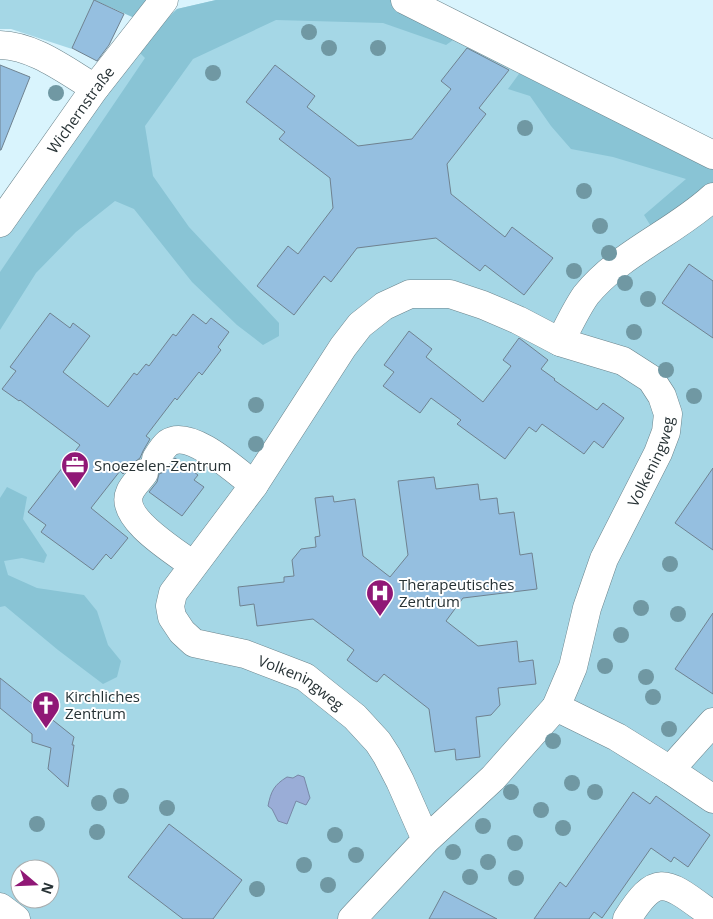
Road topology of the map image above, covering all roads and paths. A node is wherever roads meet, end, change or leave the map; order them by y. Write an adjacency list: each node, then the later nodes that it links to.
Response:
1 (405, 0): 5 (street)
2 (167, 1): 4 (street, Wichernstraße)
3 (0, 44): 4 (street)
4 (95, 88): 7 (street, Wichernstraße)
5 (713, 155)
6 (713, 197): 8 (street)
7 (0, 223)
8 (560, 342): 9 (street, Volkeningweg); 11 (street, Volkeningweg)
9 (254, 485): 10 (street, Volkeningweg); 10 (street)
10 (193, 565): 15 (street, Volkeningweg)
11 (556, 707): 13 (street); 15 (street, Volkeningweg)
12 (713, 722): 13 (street)
13 (670, 770): 14 (street)
14 (713, 799)
15 (426, 840): 19 (street, Volkeningweg)
16 (0, 907): 18 (street)
17 (705, 908): 20 (street)
18 (16, 919)
19 (352, 919)
20 (627, 919)

